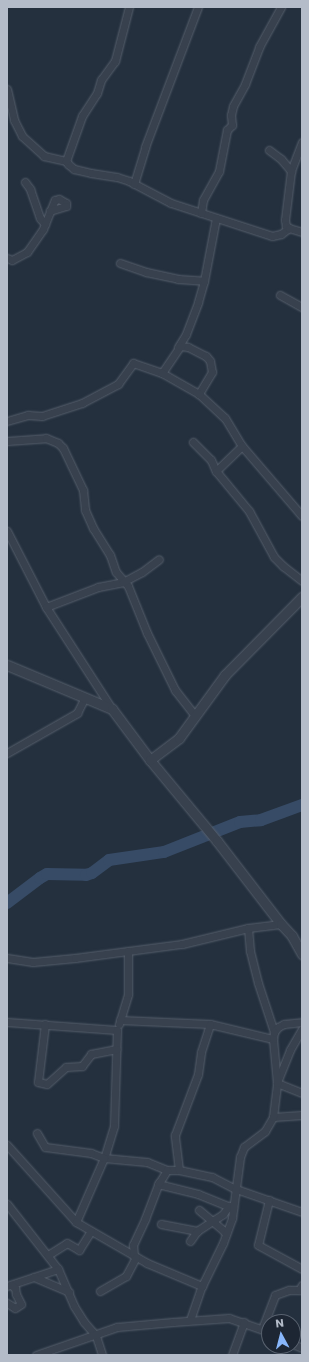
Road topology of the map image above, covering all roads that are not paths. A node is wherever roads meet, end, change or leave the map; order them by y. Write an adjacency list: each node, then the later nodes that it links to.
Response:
1 (129, 7): 7 (street)
2 (198, 7): 10 (street)
3 (281, 7): 12 (street)
4 (7, 89): 7 (street)
5 (302, 142): 8 (street)
6 (269, 150): 8 (street)
7 (66, 161): 10 (street)
8 (291, 171): 15 (street)
9 (25, 182): 14 (street)
10 (134, 184): 12 (street)
11 (50, 211): 14 (street)
12 (201, 213): 13 (street)
13 (216, 218): 15 (street); 19 (street)
14 (45, 224): 17 (street)
15 (289, 228): 16 (street)
16 (302, 232)
17 (7, 258)
18 (120, 262): 19 (street)
19 (204, 281): 22 (street)
20 (280, 295): 21 (street)
21 (302, 307)
22 (178, 348): 23 (street); 24 (street)
23 (162, 373): 24 (street); 25 (street)
24 (199, 394): 28 (street)
25 (7, 421)
26 (7, 441): 34 (street)
27 (193, 442): 29 (street)
28 (242, 446): 29 (street); 30 (street)
29 (216, 471): 33 (street)
30 (302, 516)
31 (7, 531): 36 (street)
32 (159, 559): 34 (street)
33 (302, 581)
34 (123, 582): 36 (street); 40 (street)
35 (302, 597): 40 (street)
36 (46, 607): 39 (street)
37 (7, 665): 38 (street)
38 (84, 699): 39 (street); 41 (street)
39 (112, 709): 42 (street)
40 (195, 716): 42 (street)
41 (7, 753)
42 (150, 760): 43 (street)
43 (281, 924): 44 (street); 46 (street)
44 (248, 928): 45 (street); 55 (street)
45 (128, 951): 47 (street); 48 (street)
46 (302, 954)
47 (7, 958)
48 (120, 1020): 52 (street); 54 (street)
49 (7, 1022): 51 (street)
50 (302, 1022): 55 (street)
51 (45, 1024): 54 (street); 56 (street)
52 (210, 1024): 55 (street); 65 (street)
53 (302, 1029): 57 (street)
54 (117, 1030): 56 (street)
55 (274, 1036): 57 (street)
56 (117, 1049): 63 (street)
57 (277, 1083): 58 (street); 60 (street)
58 (302, 1094)
59 (302, 1115): 60 (street)
60 (273, 1117): 67 (street)
61 (37, 1133): 63 (street)
62 (7, 1145): 74 (street)
63 (104, 1158): 64 (street); 74 (street)
64 (167, 1170): 65 (street); 66 (street)
65 (179, 1170): 67 (street)
66 (158, 1184): 70 (street); 81 (street)
67 (236, 1189): 68 (street); 70 (street)
68 (269, 1200): 72 (street); 83 (street)
69 (7, 1204): 80 (street)
70 (231, 1207): 73 (street); 78 (street)
71 (198, 1210): 73 (street)
72 (302, 1212)
73 (212, 1221): 77 (street); 78 (street)
74 (76, 1222): 76 (street)
75 (161, 1224): 77 (street)
76 (92, 1230): 80 (street); 81 (street)
77 (197, 1231): 79 (street)
78 (226, 1234): 87 (street)
79 (190, 1241)
80 (48, 1256): 82 (street)
81 (135, 1256): 87 (street); 88 (street)
82 (58, 1269): 84 (street); 89 (street)
83 (302, 1269)
84 (34, 1277): 86 (street); 89 (street)
85 (302, 1285): 91 (street)
86 (9, 1286): 90 (street)
87 (202, 1286): 92 (street)
88 (100, 1291)
89 (69, 1292): 95 (street)
90 (7, 1303)
91 (268, 1314)
92 (190, 1320): 93 (street); 95 (street)
93 (244, 1322): 94 (street); 98 (street)
94 (261, 1329)
95 (96, 1336): 96 (street); 97 (street)
96 (36, 1355)
97 (102, 1355)
98 (232, 1355)

